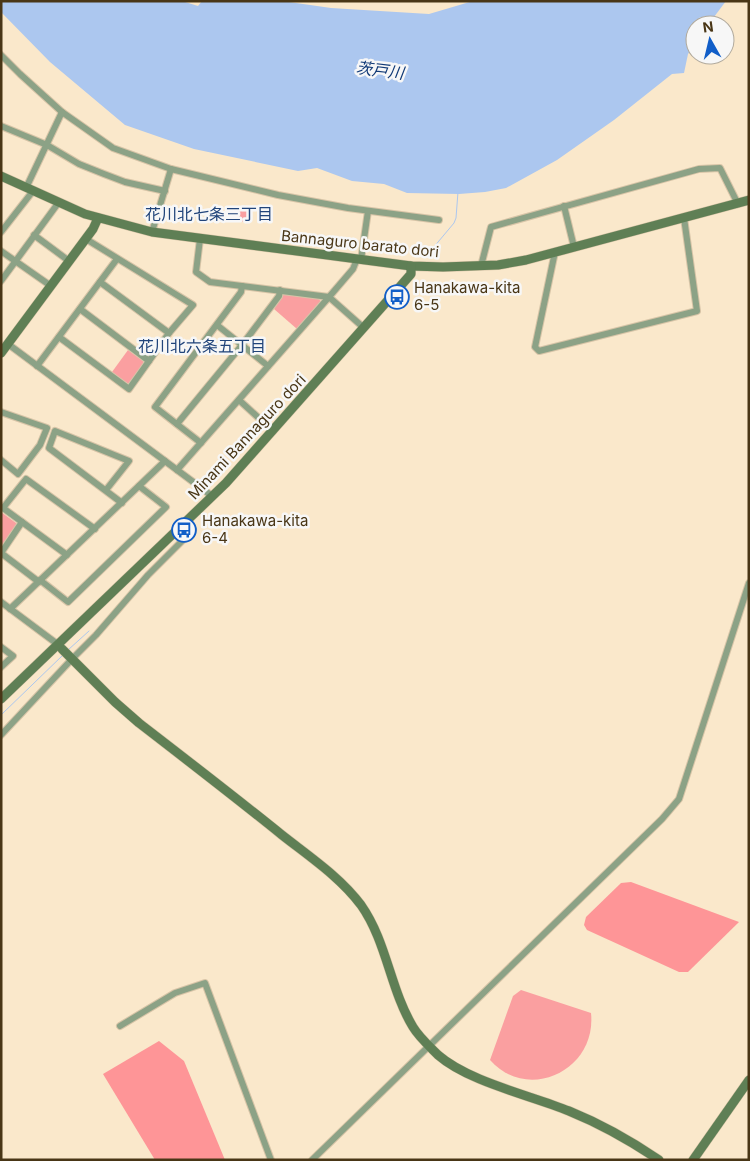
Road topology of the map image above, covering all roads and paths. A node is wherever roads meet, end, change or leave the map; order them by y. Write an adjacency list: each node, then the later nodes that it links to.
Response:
1 (1, 56): 2 (street)
2 (62, 112): 4 (street); 5 (street)
3 (1, 126): 4 (street)
4 (47, 145): 7 (street); 8 (street)
5 (171, 169): 8 (street); 13 (street)
6 (1, 176): 7 (street, Bannaguro barato dori)
7 (30, 190): 10 (street, Bannaguro barato dori); 17 (street)
8 (164, 191): 18 (street)
9 (749, 200): 11 (street, Bannaguro barato dori)
10 (59, 202): 14 (street, Bannaguro barato dori); 19 (street)
11 (738, 204): 12 (street); 15 (street, Bannaguro barato dori)
12 (564, 206): 22 (street); 30 (street)
13 (368, 211): 16 (street); 26 (street)
14 (98, 218): 18 (street, Bannaguro barato dori); 20 (street)
15 (684, 218): 22 (street, Bannaguro barato dori); 24 (street)
16 (440, 220)
17 (1, 232)
18 (152, 232): 21 (street, Bannaguro barato dori)
19 (34, 236): 27 (street); 28 (street)
20 (86, 239): 25 (street); 28 (street)
21 (200, 239): 26 (street, Bannaguro barato dori); 34 (street)
22 (574, 247): 24 (street, Bannaguro barato dori)
23 (1, 251): 27 (street)
24 (555, 252): 30 (street, Bannaguro barato dori)
25 (117, 260): 32 (street); 40 (street)
26 (359, 260): 29 (street, Bannaguro barato dori); 36 (street)
27 (16, 261): 31 (street); 33 (street)
28 (69, 262): 33 (street)
29 (411, 266): 30 (street, Bannaguro barato dori); 39 (street, Minami Bannaguro dori)
30 (481, 266)
31 (1, 281)
32 (100, 282): 37 (street); 40 (street)
33 (50, 286): 42 (street)
34 (242, 286): 35 (street); 38 (street)
35 (280, 290): 36 (street); 43 (street)
36 (329, 297): 39 (street); 47 (street)
37 (80, 309): 41 (street); 45 (street)
38 (217, 325): 43 (street); 50 (street)
39 (364, 328): 51 (street, Minami Bannaguro dori)
40 (169, 333): 45 (street)
41 (59, 337): 45 (street); 46 (street)
42 (8, 344): 44 (street); 46 (street)
43 (242, 345): 47 (street); 50 (street)
44 (1, 353)
45 (149, 361)
46 (37, 366): 54 (street)
47 (268, 366): 48 (street)
48 (239, 400): 51 (street); 52 (street)
49 (1, 412): 53 (street)
50 (177, 424): 52 (street)
51 (273, 431): 58 (street, Minami Bannaguro dori)
52 (201, 443): 55 (street)
53 (1, 460)
54 (166, 462): 55 (street); 56 (street)
55 (177, 470): 58 (street)
56 (139, 486): 59 (street); 65 (street)
57 (106, 490): 57 (street); 59 (street)
58 (212, 496): 61 (street, Minami Bannaguro dori)
59 (122, 503): 62 (street)
60 (22, 522): 62 (street); 63 (street); 64 (street)
61 (185, 522): 70 (street, Minami Bannaguro dori); 70 (street)
62 (95, 529): 64 (street)
63 (1, 553): 65 (street)
64 (67, 555): 65 (street)
65 (39, 581): 68 (street)
66 (749, 583): 75 (street)
67 (1, 602): 68 (street)
68 (10, 609): 70 (street)
69 (1, 647): 71 (street)
70 (65, 652): 72 (street, Minami Bannaguro dori); 73 (street); 75 (street)
71 (1, 667)
72 (1, 699)
73 (1, 735)
74 (120, 1026): 77 (street)
75 (430, 1046): 78 (street); 79 (street)
76 (749, 1080): 80 (street)
77 (271, 1160)
78 (312, 1160)
79 (659, 1160)
80 (693, 1160)

